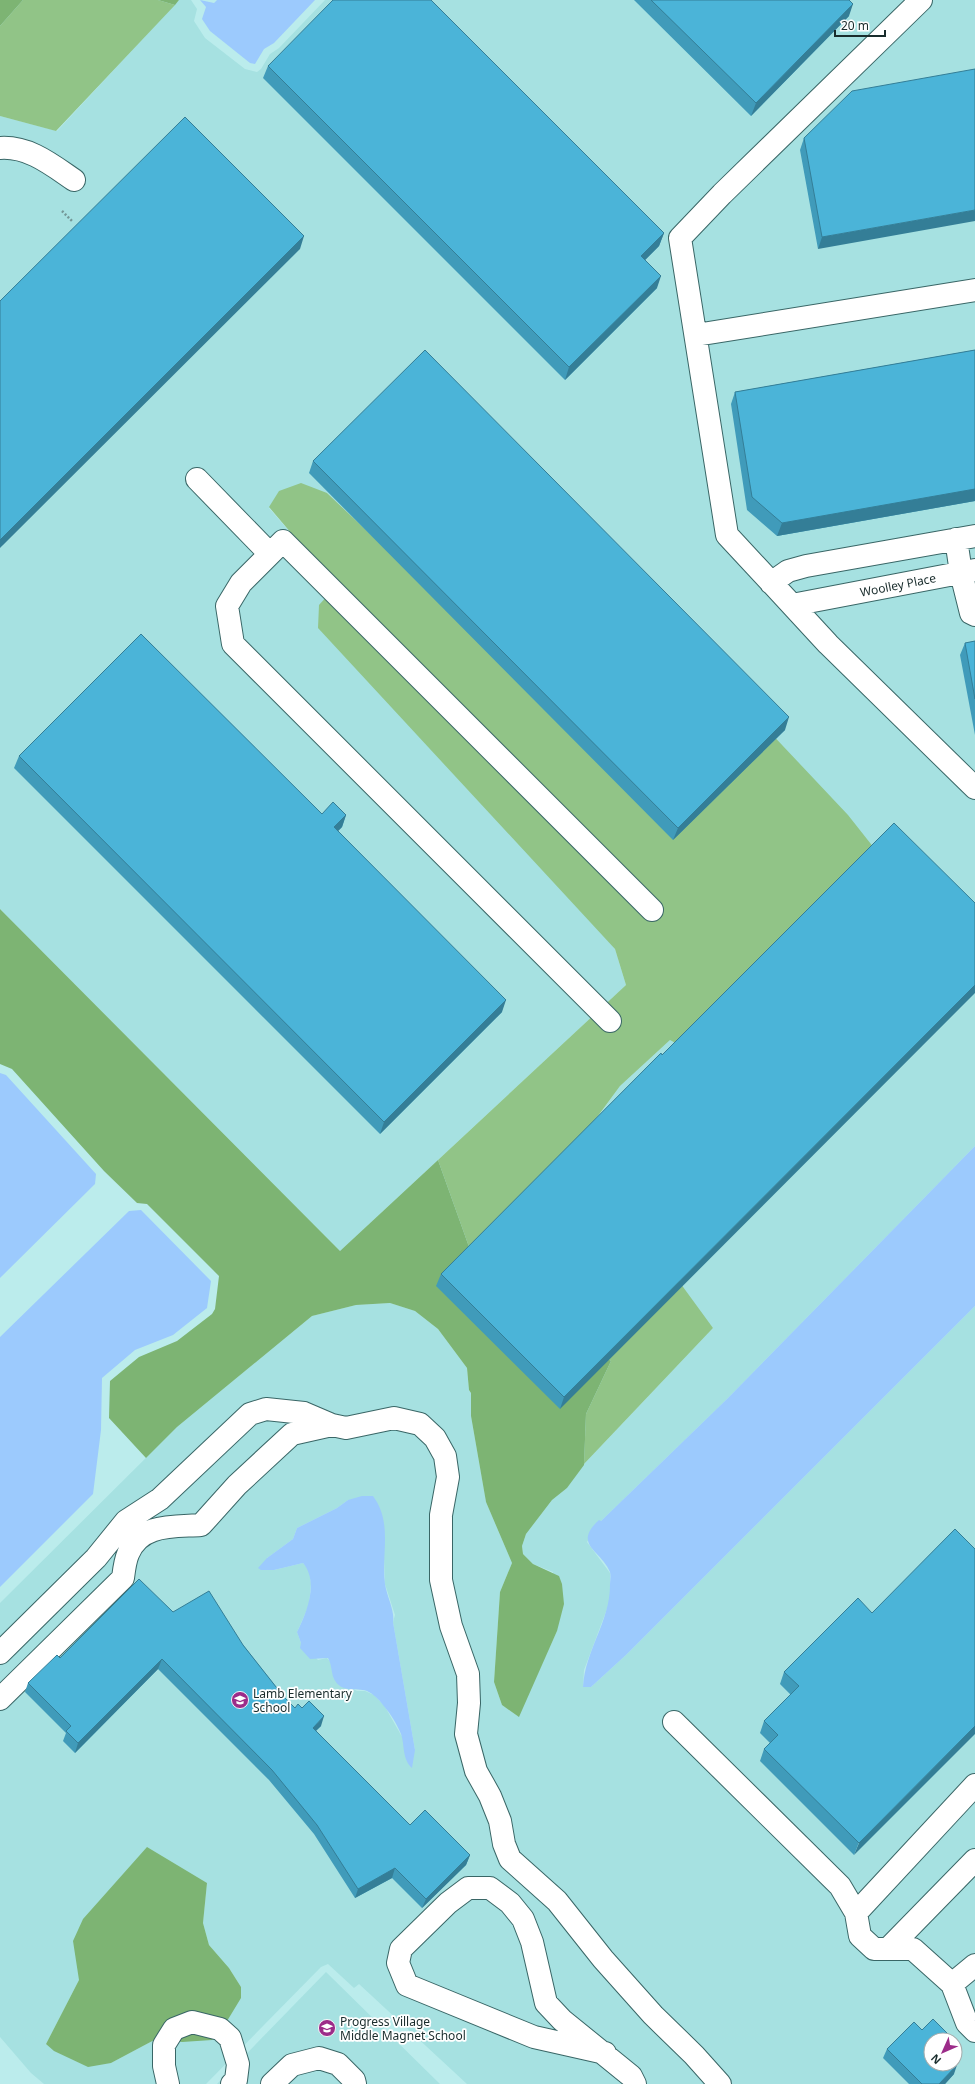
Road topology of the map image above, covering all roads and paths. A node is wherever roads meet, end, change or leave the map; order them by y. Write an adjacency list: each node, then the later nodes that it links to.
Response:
1 (921, 0): 7 (street)
2 (0, 148): 3 (street)
3 (74, 180)
4 (62, 211): 5 (path)
5 (73, 222)
6 (975, 290): 7 (street)
7 (696, 335): 12 (street)
8 (197, 479): 10 (street)
9 (965, 538): 11 (street); 12 (street)
10 (270, 554): 16 (street); 17 (street)
11 (968, 571): 13 (street, Woolley Place); 14 (street)
12 (771, 583): 13 (street)
13 (792, 605): 15 (street)
14 (975, 615)
15 (975, 788)
16 (652, 910)
17 (610, 1021)
18 (332, 1425): 19 (street); 20 (street); 35 (street)
19 (0, 1653)
20 (0, 1699)
21 (674, 1722): 24 (street)
22 (975, 1785): 24 (street)
23 (975, 1860): 25 (street)
24 (856, 1913): 25 (street)
25 (888, 1949): 27 (street)
26 (975, 1965): 27 (street)
27 (952, 1984): 28 (street)
28 (975, 2031)
29 (605, 2053): 29 (street); 34 (street)
30 (168, 2084): 31 (street)
31 (232, 2084)
32 (272, 2084): 33 (street)
33 (355, 2084)
34 (634, 2084)
35 (720, 2084)

